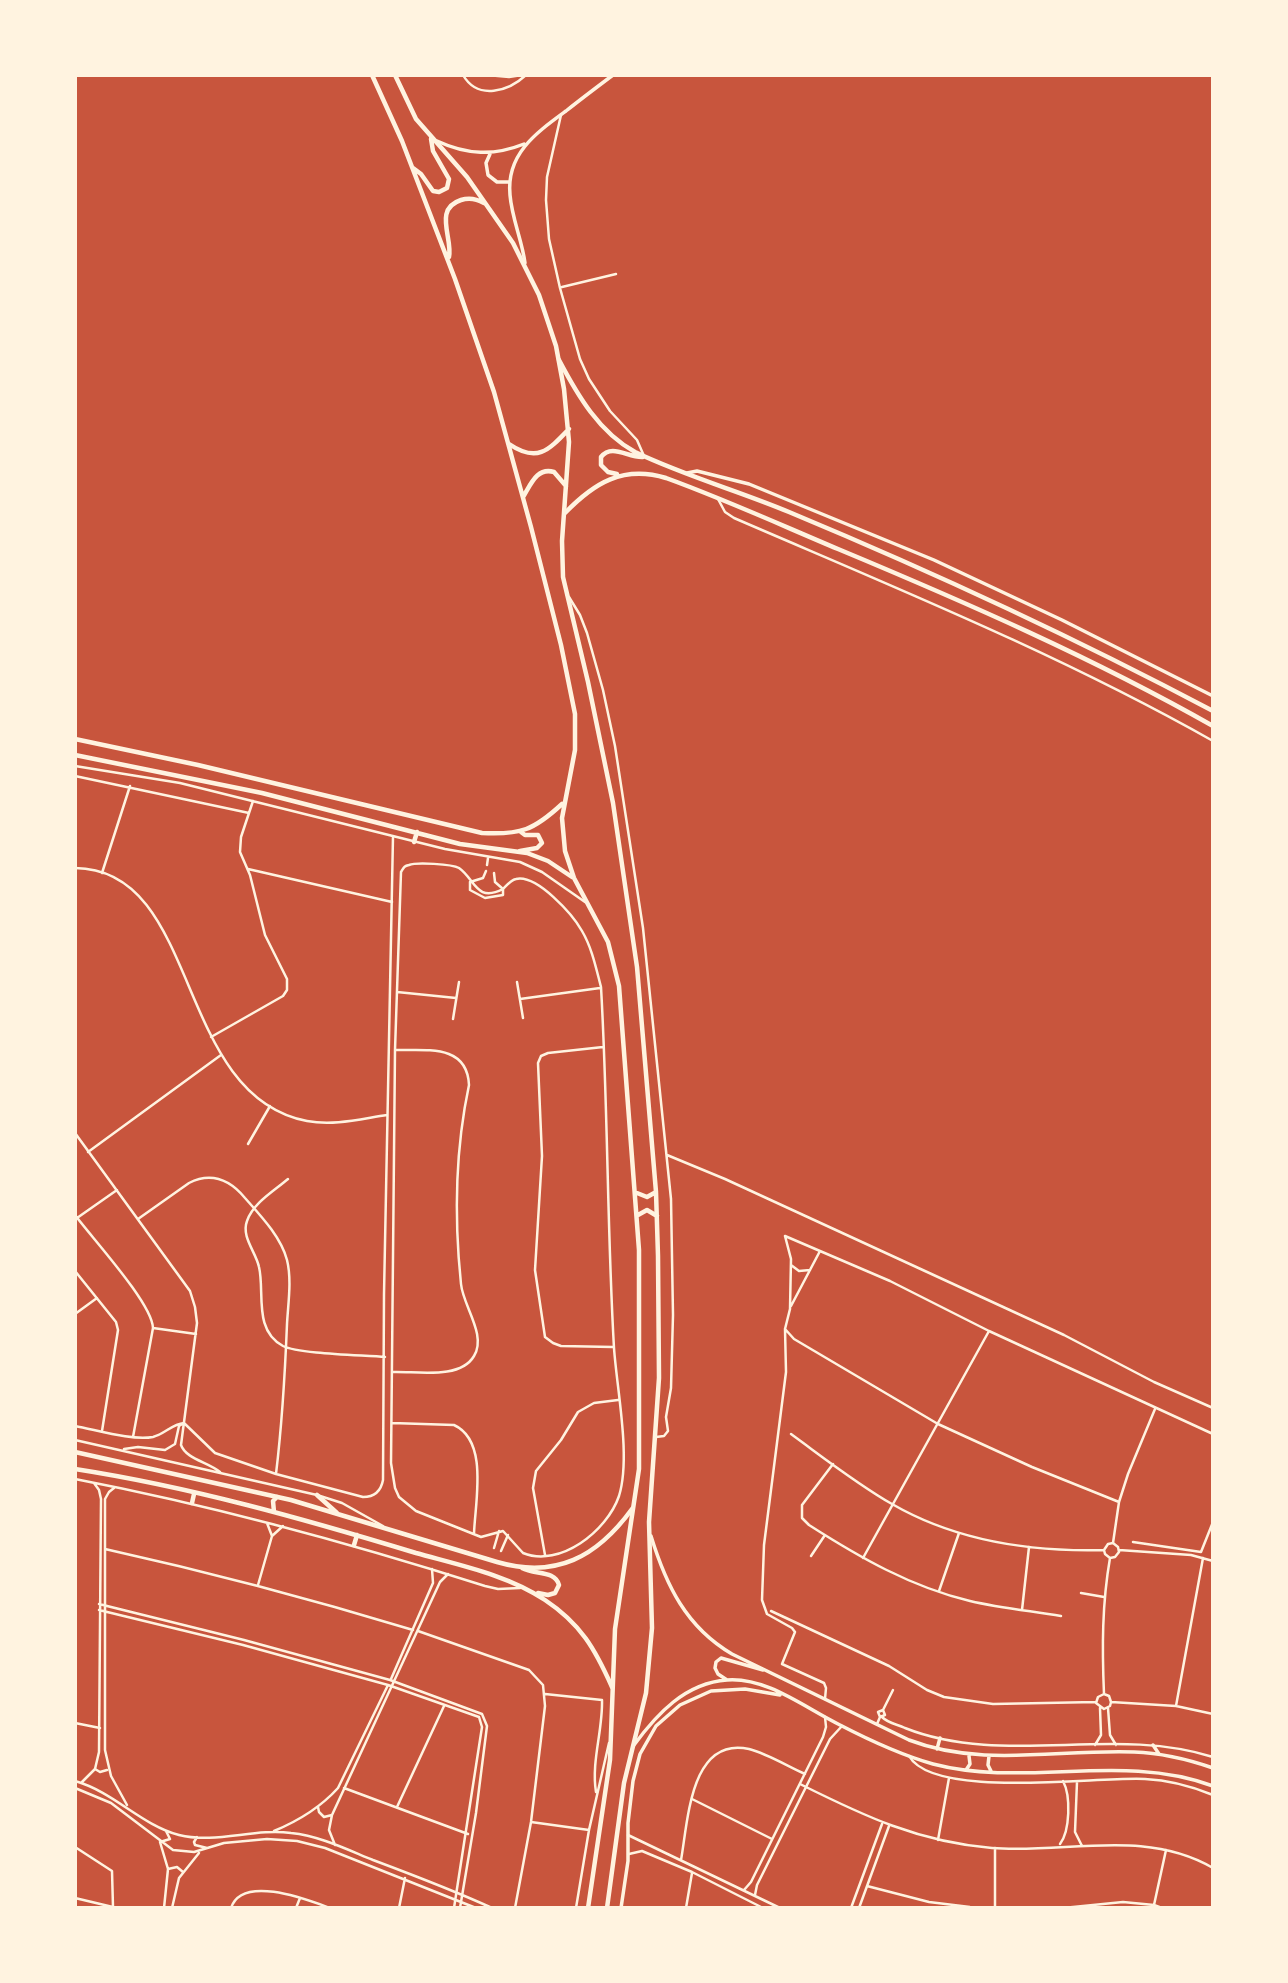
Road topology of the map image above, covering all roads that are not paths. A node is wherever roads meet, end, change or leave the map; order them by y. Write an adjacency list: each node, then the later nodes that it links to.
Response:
1 (372, 75): 11 (main road)
2 (395, 75): 8 (main road)
3 (463, 75): 5 (street)
4 (487, 75): 5 (street)
5 (524, 75)
6 (613, 75): 7 (street)
7 (561, 114): 9 (street); 17 (street)
8 (432, 139): 10 (street); 11 (main road); 13 (main road)
9 (526, 143): 10 (street); 12 (street)
10 (490, 154): 12 (street)
11 (412, 168): 14 (main road)
12 (509, 182): 15 (street)
13 (488, 205): 14 (main road); 15 (main road)
14 (448, 259): 20 (main road)
15 (525, 263): 18 (main road)
16 (616, 274): 17 (street)
17 (561, 288): 21 (street)
18 (559, 360): 19 (main road); 21 (main road)
19 (569, 429): 20 (main road); 24 (main road)
20 (508, 443): 25 (main road)
21 (644, 456): 22 (main road); 23 (main road)
22 (687, 473): 29 (street); 30 (main road)
23 (621, 475): 26 (main road); 27 (main road)
24 (567, 487): 25 (main road); 27 (main road)
25 (523, 497): 39 (main road)
26 (718, 499): 31 (main road); 33 (street)
27 (565, 513): 28 (main road)
28 (567, 595): 77 (street); 81 (main road)
29 (1213, 696)
30 (1213, 711)
31 (1213, 726)
32 (75, 739): 42 (main road)
33 (1213, 741)
34 (75, 755): 41 (main road)
35 (75, 765): 38 (street)
36 (75, 776): 37 (street)
37 (130, 786): 40 (street); 53 (street)
38 (253, 802): 40 (street); 43 (street)
39 (563, 804): 42 (main road); 55 (main road)
40 (249, 813): 51 (street)
41 (417, 832): 44 (main road); 45 (main road)
42 (521, 832): 45 (main road)
43 (393, 836): 44 (street); 58 (street)
44 (414, 842): 46 (street)
45 (519, 851): 55 (main road)
46 (488, 858): 47 (street); 48 (street)
47 (496, 859): 49 (street); 59 (street)
48 (487, 866)
49 (495, 867)
50 (75, 868): 53 (street)
51 (248, 869): 58 (street); 68 (street)
52 (486, 871): 56 (street)
53 (102, 873): 68 (street)
54 (494, 873): 57 (street)
55 (574, 878): 59 (main road)
56 (470, 882): 57 (street); 63 (street)
57 (503, 889): 62 (street)
58 (392, 902): 73 (street)
59 (590, 906): 80 (main road)
60 (458, 982): 64 (street)
61 (517, 982): 65 (street)
62 (601, 987): 65 (street); 69 (street)
63 (397, 992): 64 (street); 70 (street)
64 (456, 998): 67 (street)
65 (520, 999): 66 (street)
66 (523, 1018)
67 (453, 1019)
68 (211, 1037): 71 (street)
69 (603, 1047): 99 (street); 99 (street)
70 (395, 1050): 101 (street); 101 (street)
71 (221, 1055): 72 (street); 76 (street)
72 (270, 1106): 73 (street); 75 (street)
73 (387, 1115): 100 (street)
74 (75, 1133): 76 (street)
75 (248, 1144)
76 (88, 1152): 79 (street)
77 (667, 1155): 103 (street); 113 (street)
78 (288, 1179): 82 (street)
79 (117, 1190): 84 (street); 86 (street)
80 (636, 1192): 81 (main road); 83 (main road)
81 (656, 1192): 85 (main road)
82 (254, 1209): 86 (street); 98 (street); 98 (street)
83 (637, 1216): 85 (main road); 131 (main road)
84 (76, 1217): 94 (street)
85 (657, 1217): 113 (main road)
86 (138, 1219): 97 (street)
87 (820, 1251): 88 (street); 89 (street); 96 (street)
88 (791, 1265): 89 (street); 92 (street)
89 (810, 1270): 92 (street)
90 (75, 1271): 91 (street)
91 (97, 1298): 93 (street); 109 (street)
92 (790, 1309): 95 (street)
93 (75, 1314)
94 (153, 1328): 97 (street); 112 (street)
95 (785, 1329): 107 (street); 190 (street)
96 (989, 1331): 104 (street); 107 (street)
97 (196, 1334): 105 (street)
98 (286, 1347): 100 (street); 120 (street)
99 (614, 1347): 102 (street)
100 (385, 1357): 120 (street)
101 (393, 1371): 106 (street)
102 (618, 1400): 156 (street); 156 (street)
103 (1213, 1408)
104 (1155, 1409): 111 (street); 128 (street)
105 (184, 1423): 112 (street); 115 (street); 119 (street); 120 (street)
106 (392, 1423): 142 (street); 142 (street)
107 (938, 1423): 128 (street); 130 (street)
108 (75, 1426): 109 (street)
109 (102, 1431): 112 (street)
110 (791, 1434): 117 (street)
111 (1213, 1434)
112 (133, 1437)
113 (654, 1437): 138 (main road)
114 (75, 1440): 115 (street)
115 (121, 1450): 119 (street)
116 (75, 1452): 124 (main road)
117 (833, 1464): 130 (street); 146 (street)
118 (75, 1469): 125 (main road)
119 (220, 1472): 126 (street)
120 (276, 1474)
121 (75, 1479): 122 (street)
122 (94, 1483): 123 (street); 171 (street)
123 (116, 1487): 129 (street); 152 (street)
124 (261, 1492): 127 (main road); 132 (main road)
125 (194, 1493): 129 (main road); 132 (main road)
126 (317, 1495): 134 (main road); 139 (street)
127 (278, 1497): 133 (main road); 134 (main road)
128 (1119, 1502): 148 (street)
129 (192, 1503): 135 (street)
130 (892, 1504): 141 (street); 158 (street)
131 (635, 1505): 162 (main road); 185 (main road)
132 (258, 1508): 133 (main road)
133 (274, 1512): 144 (main road)
134 (337, 1513): 139 (main road)
135 (266, 1521): 137 (street); 143 (street)
136 (1213, 1522): 147 (street)
137 (284, 1526): 143 (street); 149 (street)
138 (649, 1527): 181 (street); 215 (main road)
139 (385, 1528): 162 (main road)
140 (499, 1531): 142 (street); 145 (street); 151 (street)
141 (959, 1533): 150 (street); 168 (street)
142 (474, 1534)
143 (272, 1535): 165 (street)
144 (357, 1535): 149 (main road); 166 (main road)
145 (508, 1535): 155 (street); 156 (street)
146 (825, 1535): 157 (street); 158 (street)
147 (1133, 1542)
148 (1112, 1544): 153 (street); 154 (street)
149 (354, 1545): 163 (street)
150 (1029, 1547): 153 (street); 174 (street)
151 (494, 1548)
152 (105, 1549): 165 (street); 172 (street)
153 (1104, 1550): 159 (street)
154 (1119, 1550): 159 (street); 160 (street)
155 (501, 1551)
156 (545, 1555)
157 (811, 1556)
158 (863, 1558): 168 (street)
159 (1110, 1558): 170 (street)
160 (1203, 1558): 161 (street); 194 (street)
161 (1213, 1561)
162 (520, 1567): 167 (main road)
163 (432, 1569): 164 (street); 178 (street)
164 (448, 1574): 166 (street); 178 (street)
165 (258, 1585): 178 (street)
166 (522, 1587): 167 (main road)
167 (531, 1591): 185 (main road)
168 (939, 1591): 174 (street)
169 (1081, 1593): 170 (street)
170 (1104, 1597): 188 (street)
171 (99, 1604): 172 (street); 173 (street)
172 (106, 1606): 176 (street); 179 (street)
173 (99, 1610): 176 (street); 206 (street)
174 (1022, 1610): 177 (street)
175 (771, 1611): 191 (street)
176 (106, 1612): 180 (street); 225 (street)
177 (1061, 1616)
178 (415, 1630): 183 (street); 184 (street); 187 (street)
179 (244, 1640): 180 (street); 183 (street)
180 (243, 1645): 183 (street)
181 (765, 1670): 182 (street); 190 (street)
182 (727, 1680): 189 (street); 215 (street)
183 (389, 1683): 184 (street); 242 (street)
184 (394, 1684): 193 (street); 238 (street); 276 (street)
185 (612, 1687): 209 (main road)
186 (893, 1690): 197 (street)
187 (545, 1694): 240 (street); 246 (street)
188 (1104, 1694): 191 (street); 192 (street)
189 (784, 1696): 200 (street); 253 (street)
190 (825, 1699): 204 (street)
191 (1096, 1702): 195 (street)
192 (1111, 1702): 194 (street); 196 (street)
193 (444, 1705): 243 (street); 252 (street)
194 (1176, 1706): 199 (street)
195 (1100, 1708): 196 (street); 207 (street)
196 (1108, 1708): 208 (street)
197 (883, 1710): 198 (street); 201 (street)
198 (886, 1714): 201 (street); 203 (street)
199 (1213, 1714)
200 (825, 1717): 205 (street); 228 (street)
201 (881, 1717): 203 (street); 204 (street)
202 (75, 1723): 206 (street)
203 (894, 1723): 210 (street)
204 (877, 1724): 216 (street)
205 (842, 1726): 220 (street); 236 (street)
206 (100, 1728): 224 (street)
207 (1101, 1735): 208 (street); 212 (street)
208 (1110, 1735): 213 (street)
209 (612, 1737): 240 (street); 298 (main road)
210 (940, 1738): 211 (street); 216 (street)
211 (1062, 1745): 212 (street); 217 (street)
212 (1094, 1745): 213 (street)
213 (1116, 1745): 214 (street)
214 (1153, 1745): 218 (street); 222 (street)
215 (633, 1747): 299 (main road)
216 (937, 1749): 219 (street)
217 (1061, 1754): 218 (street); 221 (street)
218 (1159, 1754): 223 (street)
219 (968, 1755): 221 (street); 226 (street)
220 (909, 1756): 226 (street); 229 (street)
221 (989, 1756): 227 (street)
222 (1213, 1757)
223 (1213, 1768)
224 (95, 1769): 225 (street); 233 (street)
225 (108, 1769): 244 (street)
226 (967, 1770): 227 (street)
227 (992, 1772): 235 (street)
228 (805, 1774): 234 (street); 241 (street)
229 (949, 1777): 230 (street); 256 (street)
230 (1063, 1780): 231 (street); 259 (street)
231 (1077, 1781): 239 (street); 260 (street)
232 (75, 1782): 233 (street)
233 (81, 1783): 244 (street)
234 (800, 1784): 236 (street); 255 (street)
235 (1213, 1786)
236 (806, 1787): 247 (street); 277 (street)
237 (75, 1788): 257 (street)
238 (344, 1788): 243 (street); 245 (street)
239 (1213, 1795)
240 (596, 1796): 250 (street)
241 (692, 1799): 255 (street); 267 (street)
242 (318, 1807): 245 (street); 251 (street)
243 (397, 1807): 252 (street)
244 (129, 1808): 249 (street)
245 (332, 1815): 258 (street)
246 (531, 1822): 250 (street); 296 (street)
247 (882, 1824): 248 (street); 304 (street)
248 (889, 1826): 256 (street); 273 (street)
249 (166, 1830): 254 (street); 257 (street)
250 (589, 1830): 297 (street)
251 (273, 1832): 254 (street); 258 (street)
252 (468, 1834): 275 (street)
253 (628, 1835): 266 (street); 267 (street)
254 (197, 1837): 262 (street)
255 (772, 1839): 274 (street)
256 (938, 1840): 263 (street)
257 (160, 1842): 265 (street); 269 (street)
258 (335, 1845): 275 (street)
259 (1058, 1846): 260 (street); 263 (street)
260 (1082, 1846): 264 (street)
261 (75, 1847): 284 (street)
262 (208, 1848): 265 (street); 272 (street)
263 (995, 1848): 283 (street)
264 (1166, 1849): 268 (street); 282 (street)
265 (201, 1850): 270 (street)
266 (629, 1854): 271 (street); 300 (street)
267 (681, 1860): 274 (street)
268 (1213, 1868)
269 (168, 1869): 270 (street); 286 (street)
270 (183, 1872): 287 (street)
271 (692, 1872): 301 (street); 302 (street)
272 (405, 1878): 280 (street); 291 (street)
273 (867, 1886): 283 (street); 305 (street)
274 (744, 1890): 277 (street)
275 (457, 1893): 276 (street); 280 (street)
276 (463, 1895): 281 (street); 295 (street)
277 (755, 1895): 303 (street)
278 (300, 1897): 288 (street); 289 (street); 290 (street)
279 (75, 1898): 284 (street)
280 (456, 1898): 281 (street); 292 (street)
281 (461, 1901): 293 (street); 294 (street)
282 (1154, 1905): 285 (street); 306 (street)
283 (995, 1906): 285 (street)
284 (115, 1907)
285 (1083, 1907)
286 (164, 1908)
287 (172, 1908)
288 (231, 1908)
289 (296, 1908)
290 (330, 1908)
291 (399, 1908)
292 (454, 1908)
293 (460, 1908)
294 (476, 1908)
295 (492, 1908)
296 (515, 1908)
297 (576, 1908)
298 (588, 1908)
299 (607, 1908)
300 (621, 1908)
301 (686, 1908)
302 (763, 1908)
303 (780, 1908)
304 (850, 1908)
305 (859, 1908)
306 (1162, 1908)

